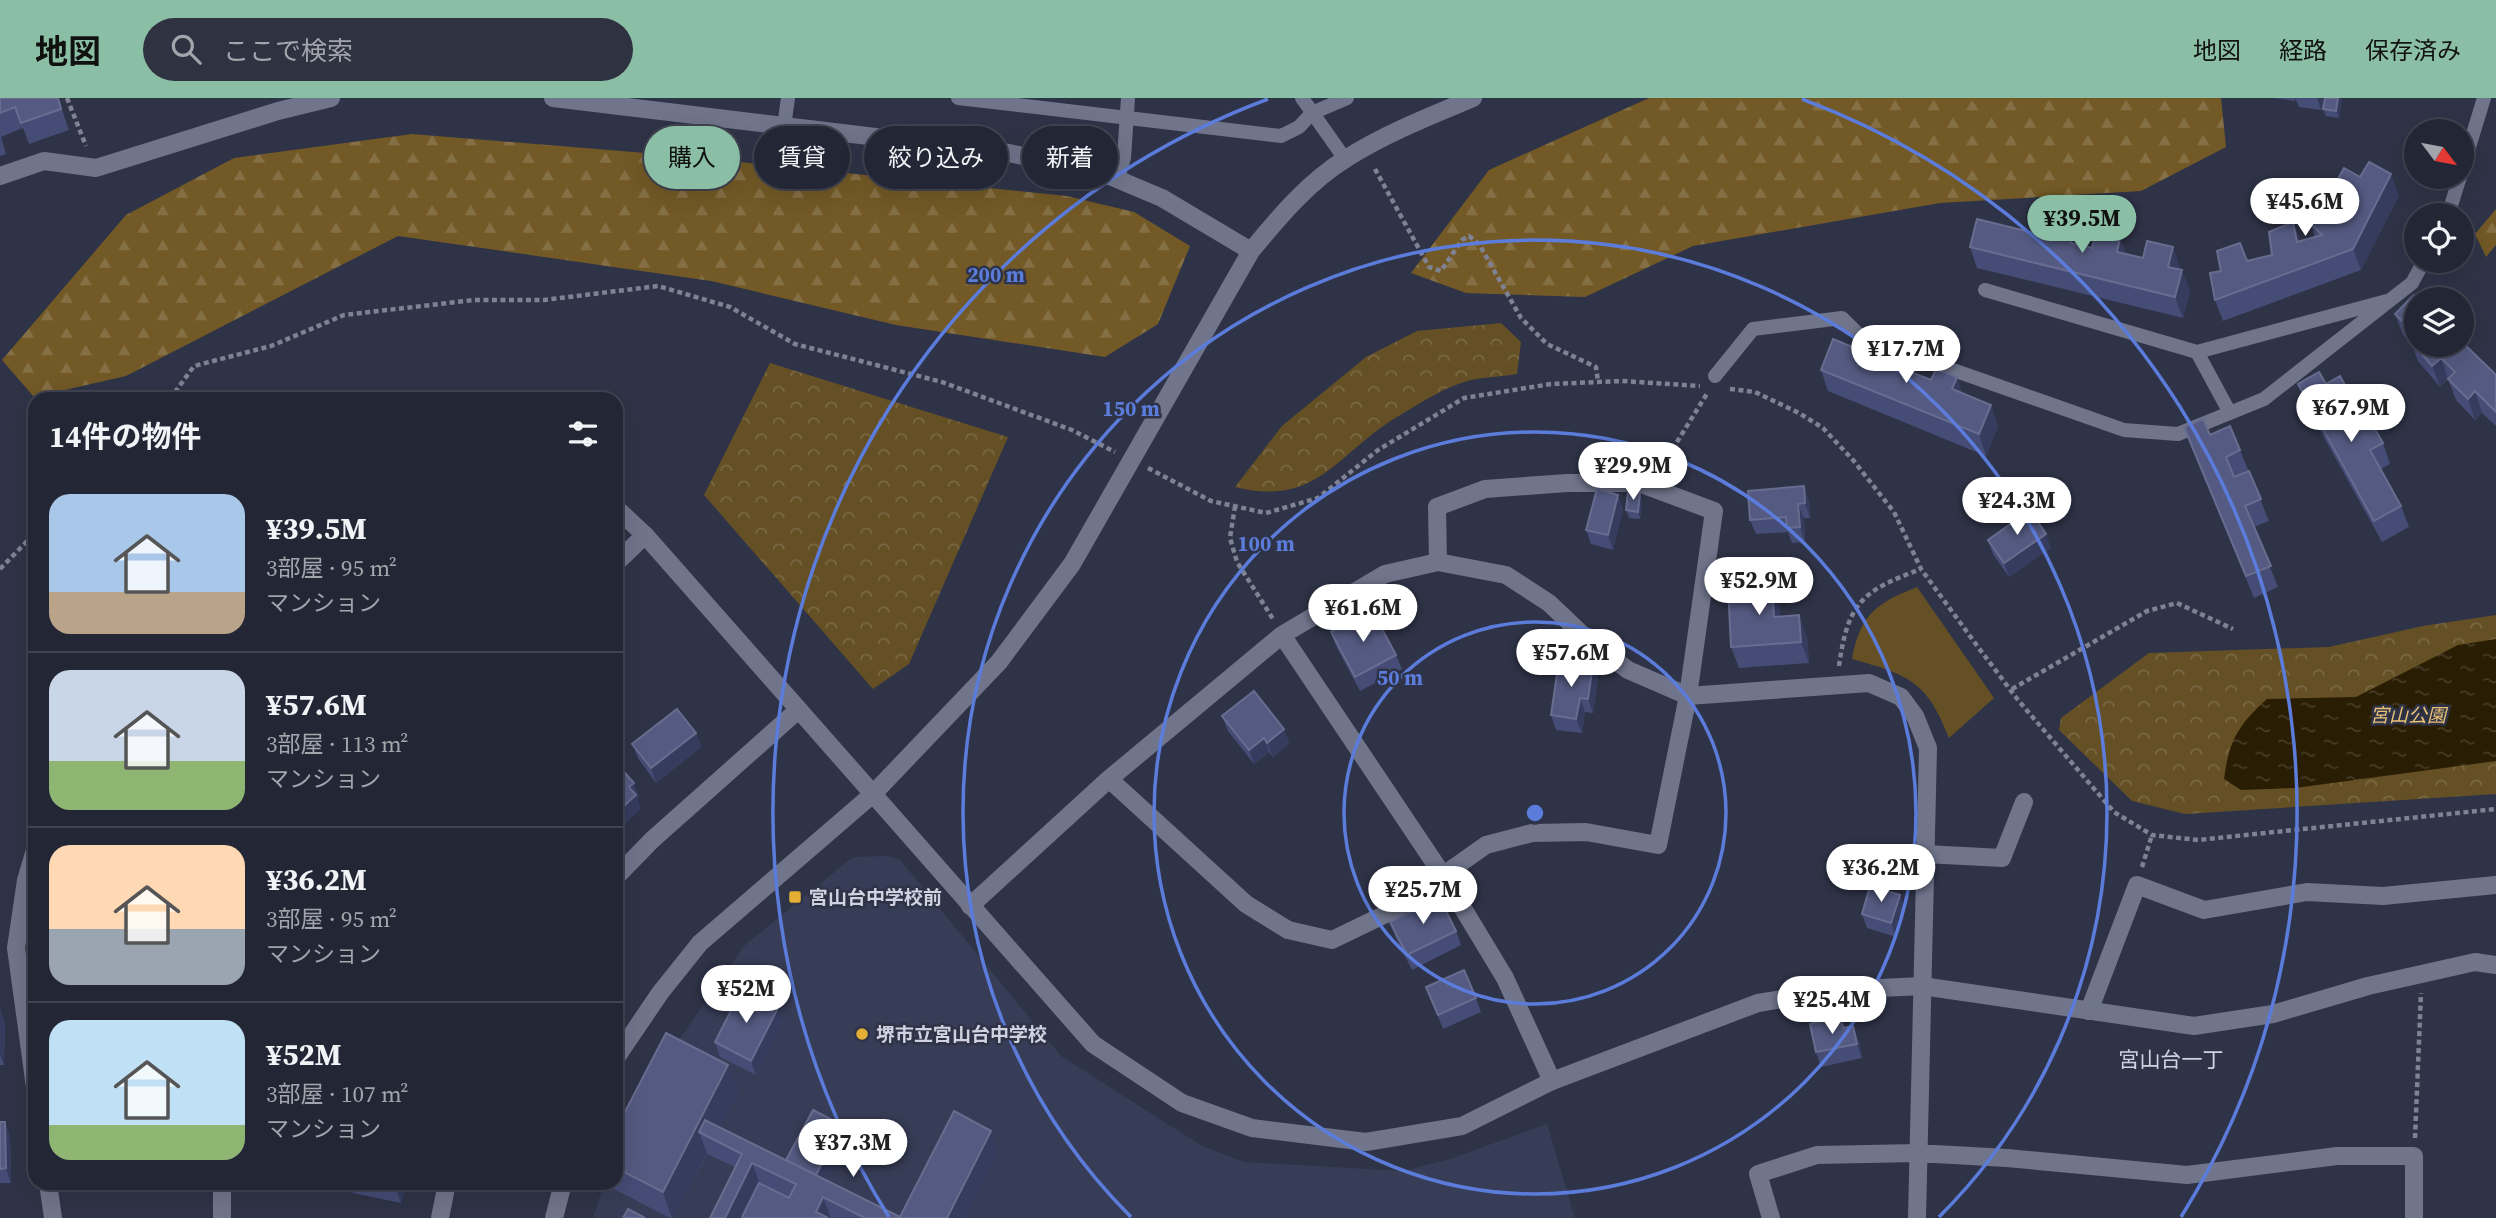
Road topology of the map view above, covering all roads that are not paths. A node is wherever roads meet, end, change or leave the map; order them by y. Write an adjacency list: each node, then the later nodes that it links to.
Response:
1 (331, 98): 10 (street)
2 (553, 98): 13 (street)
3 (789, 98): 14 (lane)
4 (958, 98): 12 (lane)
5 (1128, 98): 12 (lane)
6 (1302, 98): 11 (lane)
7 (1347, 98): 11 (lane)
8 (1473, 98): 18 (street)
9 (2484, 98): 15 (lane)
10 (275, 104): 19 (street)
11 (1312, 113): 12 (lane); 18 (lane)
12 (1125, 118): 20 (lane)
13 (776, 126)
14 (784, 126)
15 (2474, 131)
16 (850, 135): 17 (street)
17 (1022, 156)
18 (1345, 159): 21 (street)
19 (0, 176)
20 (1118, 178): 21 (street)
21 (1251, 251): 36 (street)
22 (2417, 273): 24 (lane)
23 (1985, 290): 25 (lane)
24 (2392, 300): 25 (lane); 27 (lane)
25 (2197, 352): 27 (lane)
26 (1713, 381): 27 (lane)
27 (2230, 413)
28 (623, 515): 29 (street)
29 (645, 535): 30 (street); 34 (street)
30 (623, 556)
31 (1438, 562): 32 (street); 33 (street); 33 (street)
32 (1282, 635): 35 (street); 41 (street)
33 (1689, 696): 38 (street); 41 (street)
34 (797, 712): 36 (street); 39 (street)
35 (1110, 779): 41 (street); 43 (street)
36 (873, 794): 43 (street); 48 (street)
37 (2024, 802): 38 (street)
38 (1926, 855): 45 (street)
39 (623, 870)
40 (28, 873): 47 (street)
41 (1444, 877): 49 (street)
42 (2496, 885): 46 (street)
43 (970, 906): 49 (street)
44 (2496, 965): 46 (street)
45 (1922, 986): 46 (street); 49 (street); 50 (street)
46 (2089, 1011)
47 (28, 1036)
48 (623, 1048)
49 (1552, 1082)
50 (1917, 1153): 59 (street); 60 (street); 61 (street)
51 (49, 1190): 55 (street)
52 (222, 1190): 56 (street)
53 (446, 1190): 57 (street)
54 (561, 1190): 58 (street)
55 (53, 1218)
56 (222, 1218)
57 (440, 1218)
58 (554, 1218)
59 (1771, 1218)
60 (1917, 1218)
61 (2414, 1218)

